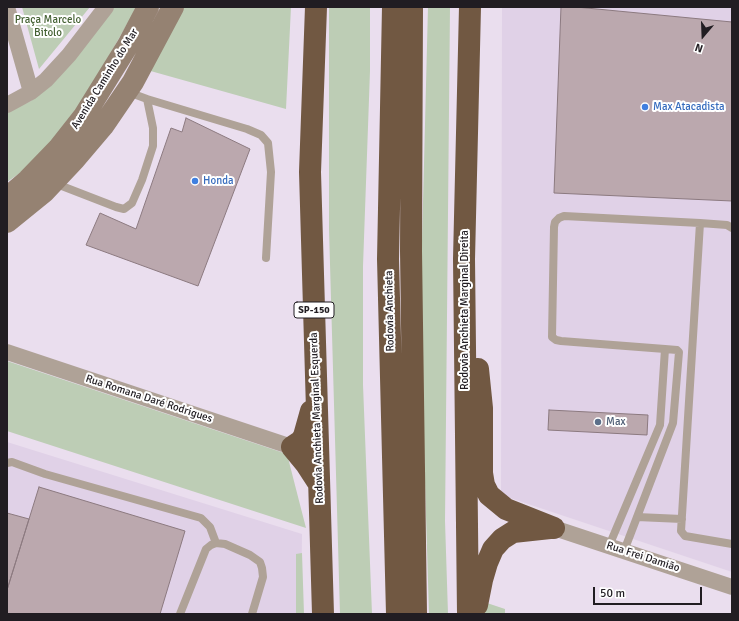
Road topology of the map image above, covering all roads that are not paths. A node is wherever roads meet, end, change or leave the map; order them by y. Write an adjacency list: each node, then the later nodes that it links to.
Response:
1 (7, 7): 10 (street)
2 (106, 7): 10 (street)
3 (148, 7): 14 (main road, Avenida Caminho do Mar)
4 (173, 7): 9 (main road, Avenida Caminho do Mar)
5 (316, 7): 24 (highway, Rodovia Anchieta Marginal Esquerda / SP-150)
6 (393, 7): 38 (highway, Rodovia Anchieta)
7 (412, 7): 39 (highway, Rodovia Anchieta)
8 (470, 7): 19 (highway, Rodovia Anchieta Marginal Direita)
9 (126, 91): 11 (lane); 13 (main road, Avenida Caminho do Mar)
10 (31, 92): 12 (street)
11 (147, 99): 13 (lane); 18 (lane)
12 (7, 105)
13 (53, 182): 15 (main road, Avenida Caminho do Mar)
14 (7, 198)
15 (7, 222)
16 (700, 223): 17 (lane); 20 (lane); 23 (lane)
17 (732, 228)
18 (266, 258)
19 (465, 310): 30 (highway); 40 (highway, Rodovia Anchieta Marginal Direita)
20 (665, 349): 22 (lane); 33 (lane)
21 (7, 352): 25 (street, Rua Romana Daré Rodrigues)
22 (679, 352): 23 (lane); 28 (lane)
23 (692, 354): 29 (lane)
24 (316, 389): 25 (highway); 27 (highway, Rodovia Anchieta Marginal Esquerda / SP-150)
25 (292, 447): 27 (highway)
26 (7, 463): 31 (lane)
27 (319, 484): 37 (highway, Rodovia Anchieta Marginal Esquerda / SP-150)
28 (637, 517): 29 (lane); 33 (lane)
29 (682, 519): 32 (lane)
30 (554, 528): 33 (street, Rua Frei Damião); 41 (highway)
31 (216, 543): 35 (lane); 36 (lane)
32 (732, 544)
33 (616, 549): 34 (street, Rua Frei Damião)
34 (732, 587)
35 (180, 614)
36 (252, 614)
37 (323, 614)
38 (397, 614)
39 (416, 614)
40 (468, 614)
41 (476, 614)

